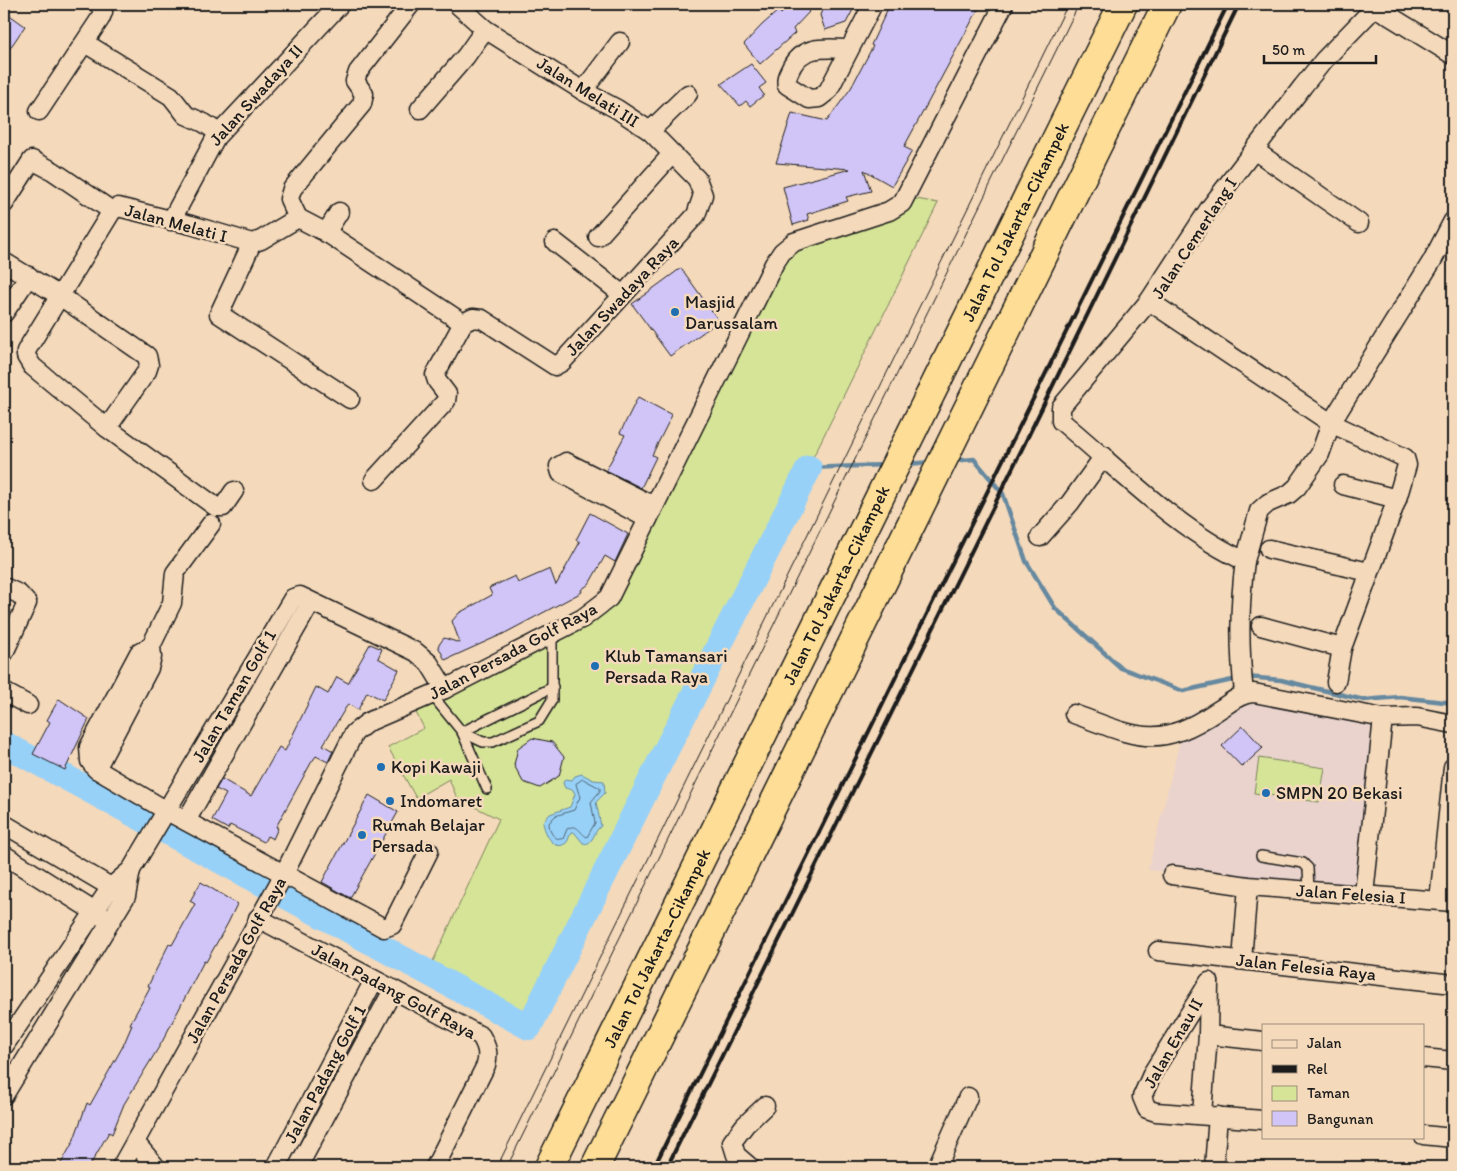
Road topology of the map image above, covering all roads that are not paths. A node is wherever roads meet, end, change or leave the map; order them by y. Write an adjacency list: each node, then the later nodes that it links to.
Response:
1 (99, 4): 12 (street)
2 (340, 4): 20 (street, Jalan Swadaya II)
3 (411, 4): 30 (street)
4 (873, 4): 13 (street)
5 (1004, 4): 57 (street, Jalan Persada Golf Raya)
6 (1123, 4): 115 (highway, Jalan Tol Jakarta–Cikampek)
7 (1167, 4): 116 (highway)
8 (462, 5): 10 (street, Jalan Melati III)
9 (1377, 5): 14 (street); 21 (street, Jalan Cemerlang I)
10 (485, 29): 15 (street, Jalan Melati III); 17 (street)
11 (620, 42): 15 (street)
12 (85, 43): 18 (street); 20 (street)
13 (849, 49)
14 (1453, 55)
15 (583, 91): 19 (street, Jalan Melati III)
16 (688, 94): 19 (street)
17 (420, 109)
18 (39, 112)
19 (650, 131): 22 (street, Jalan Melati III)
20 (219, 133): 27 (street, Jalan Swadaya II)
21 (1254, 150): 29 (street); 38 (street, Jalan Cemerlang I)
22 (672, 154): 23 (street, Jalan Melati III); 31 (street)
23 (703, 195): 36 (street, Jalan Swadaya Raya)
24 (4, 204): 25 (street)
25 (112, 211): 27 (street, Jalan Melati I); 37 (street, Jalan Melati I)
26 (339, 212): 30 (street)
27 (171, 220): 33 (street, Jalan Melati I)
28 (1453, 221): 42 (street)
29 (1358, 223)
30 (315, 227): 33 (street, Jalan Melati I); 40 (street)
31 (598, 237)
32 (555, 242): 36 (street)
33 (252, 243): 41 (street)
34 (4, 262): 35 (street)
35 (28, 276): 37 (street); 39 (street)
36 (623, 295): 40 (street, Jalan Swadaya Raya)
37 (60, 296): 43 (street, Jalan Melati I); 43 (street)
38 (1149, 302): 42 (street, Jalan Cemerlang I); 44 (street)
39 (4, 313)
40 (463, 323): 45 (street)
41 (350, 398)
42 (1331, 423): 48 (street, Jalan Cemerlang I); 52 (street)
43 (107, 428): 47 (street)
44 (1104, 456): 50 (street); 52 (street)
45 (374, 480)
46 (1343, 485): 48 (street)
47 (234, 491)
48 (1397, 499): 53 (street, Jalan Cemerlang I)
49 (211, 524): 72 (street)
50 (1040, 537)
51 (1269, 549): 53 (street)
52 (1245, 561): 62 (street)
53 (1369, 572): 58 (street, Jalan Cemerlang I)
54 (4, 587): 59 (street)
55 (311, 602): 64 (street, Jalan Taman Golf 1); 72 (street, Jalan Taman Golf 1); 73 (street, Jalan Taman Golf 1)
56 (1261, 626): 58 (street)
57 (552, 633): 61 (lane); 64 (street, Jalan Persada Golf Raya)
58 (1342, 648): 60 (street, Jalan Cemerlang I)
59 (4, 653)
60 (1336, 682)
61 (553, 687): 69 (lane); 69 (lane)
62 (1243, 688): 66 (street); 67 (street)
63 (4, 692): 65 (street)
64 (438, 692): 69 (lane); 79 (street, Jalan Persada Golf Raya)
65 (28, 705)
66 (1074, 714)
67 (1383, 718): 68 (street); 83 (street)
68 (1453, 724)
69 (462, 732): 71 (lane)
70 (1453, 767): 84 (street)
71 (488, 789)
72 (164, 816): 73 (street); 81 (street)
73 (186, 821): 79 (street)
74 (4, 824): 81 (street)
75 (429, 851): 79 (street)
76 (4, 854): 86 (street)
77 (1261, 856): 82 (lane)
78 (1172, 875): 80 (street, Jalan Felesia I)
79 (282, 877): 85 (street, Jalan Persada Golf Raya)
80 (1248, 886): 82 (street, Jalan Felesia I); 90 (street)
81 (118, 891): 86 (street); 87 (street)
82 (1309, 891): 83 (street, Jalan Felesia I)
83 (1364, 894): 84 (street, Jalan Felesia I)
84 (1446, 901)
85 (262, 911): 91 (street, Jalan Padang Golf Raya); 109 (street, Jalan Persada Golf Raya)
86 (94, 912): 87 (street); 95 (street)
87 (110, 921): 96 (street)
88 (1158, 951): 89 (street, Jalan Felesia Raya)
89 (1210, 957): 90 (street, Jalan Felesia Raya); 92 (street)
90 (1242, 960): 93 (street, Jalan Felesia Raya)
91 (374, 980): 94 (street, Jalan Padang Golf Raya); 112 (street, Jalan Padang Golf 1)
92 (1209, 982): 97 (street); 105 (street, Jalan Enau II)
93 (1453, 984)
94 (394, 990): 113 (street, Jalan Padang Golf 1); 114 (street, Jalan Padang Golf Raya)
95 (40, 991): 96 (street); 99 (street)
96 (60, 1003): 102 (street)
97 (1208, 1035): 98 (street); 105 (street)
98 (1262, 1040)
99 (4, 1046)
100 (1424, 1058): 101 (street)
101 (1453, 1061)
102 (4, 1095)
103 (968, 1097): 118 (street)
104 (765, 1106): 117 (street)
105 (1210, 1115): 106 (street); 119 (street)
106 (1262, 1120)
107 (1424, 1135): 108 (street)
108 (1453, 1138)
109 (135, 1142): 110 (street, Jalan Persada Golf Raya); 111 (street)
110 (121, 1167)
111 (156, 1167)
112 (276, 1167)
113 (298, 1167)
114 (435, 1167)
115 (549, 1167)
116 (595, 1167)
117 (750, 1167)
118 (937, 1167)
119 (1214, 1167)

